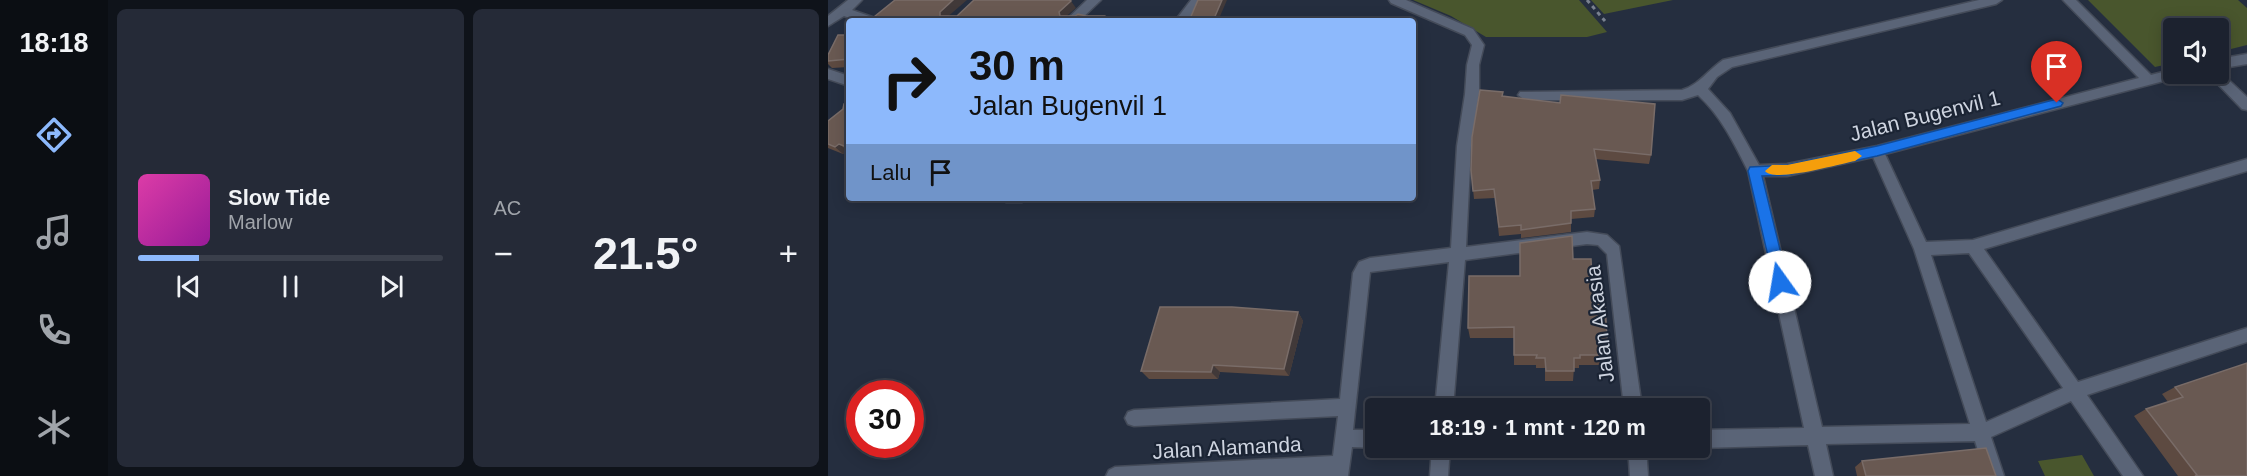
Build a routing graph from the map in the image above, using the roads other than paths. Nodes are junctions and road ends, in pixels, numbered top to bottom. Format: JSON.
{"nodes":[{"id":1,"x":856,"y":0,"type":"edge"},
{"id":2,"x":1095,"y":0,"type":"edge"},
{"id":3,"x":1197,"y":0,"type":"edge"},
{"id":4,"x":1395,"y":0,"type":"edge"},
{"id":5,"x":1996,"y":0,"type":"edge"},
{"id":6,"x":2069,"y":0,"type":"edge"},
{"id":7,"x":843,"y":11,"type":"junction"},
{"id":8,"x":1076,"y":17,"type":"edge"},
{"id":9,"x":863,"y":18,"type":"edge"},
{"id":10,"x":1095,"y":18,"type":"edge"},
{"id":11,"x":1183,"y":18,"type":"edge"},
{"id":12,"x":828,"y":22,"type":"edge"},
{"id":13,"x":2247,"y":59,"type":"edge"},
{"id":14,"x":2229,"y":62,"type":"edge"},
{"id":15,"x":828,"y":74,"type":"edge"},
{"id":16,"x":2163,"y":76,"type":"edge"},
{"id":17,"x":2146,"y":79,"type":"junction"},
{"id":18,"x":846,"y":80,"type":"edge"},
{"id":19,"x":2225,"y":84,"type":"edge"},
{"id":20,"x":1700,"y":90,"type":"junction"},
{"id":21,"x":1525,"y":95,"type":"dead end"},
{"id":22,"x":2247,"y":105,"type":"edge"},
{"id":23,"x":1877,"y":151,"type":"junction"},
{"id":24,"x":2247,"y":165,"type":"edge"},
{"id":25,"x":1755,"y":171,"type":"junction"},
{"id":26,"x":1973,"y":246,"type":"junction"},
{"id":27,"x":1922,"y":249,"type":"junction"},
{"id":28,"x":1458,"y":253,"type":"junction"},
{"id":29,"x":2247,"y":335,"type":"edge"},
{"id":30,"x":2074,"y":391,"type":"junction"},
{"id":31,"x":1445,"y":398,"type":"edge"},
{"id":32,"x":1632,"y":398,"type":"edge"},
{"id":33,"x":1347,"y":407,"type":"junction"},
{"id":34,"x":1134,"y":418,"type":"dead end"},
{"id":35,"x":1982,"y":432,"type":"junction"},
{"id":36,"x":1345,"y":438,"type":"junction"},
{"id":37,"x":1817,"y":438,"type":"junction"},
{"id":38,"x":1365,"y":439,"type":"edge"},
{"id":39,"x":1710,"y":439,"type":"edge"},
{"id":40,"x":1440,"y":458,"type":"edge"},
{"id":41,"x":1638,"y":458,"type":"edge"},
{"id":42,"x":1339,"y":471,"type":"edge"},
{"id":43,"x":1115,"y":476,"type":"edge"},
{"id":44,"x":1438,"y":476,"type":"edge"},
{"id":45,"x":1639,"y":476,"type":"edge"},
{"id":46,"x":1824,"y":476,"type":"edge"},
{"id":47,"x":1995,"y":476,"type":"edge"},
{"id":48,"x":2134,"y":476,"type":"edge"}],
"edges":[{"from":1,"to":7,"type":"street"},
{"from":2,"to":8,"type":"street"},
{"from":3,"to":11,"type":"street"},
{"from":4,"to":28,"type":"street"},
{"from":5,"to":20,"type":"street"},
{"from":6,"to":17,"type":"street"},
{"from":7,"to":9,"type":"street"},
{"from":7,"to":12,"type":"street"},
{"from":8,"to":10,"type":"street"},
{"from":13,"to":14,"type":"street"},
{"from":15,"to":18,"type":"street"},
{"from":16,"to":17,"type":"street","name":"Jalan Bugenvil 1"},
{"from":17,"to":23,"type":"street","name":"Jalan Bugenvil 1"},
{"from":19,"to":22,"type":"street"},
{"from":20,"to":21,"type":"street"},
{"from":20,"to":25,"type":"street"},
{"from":23,"to":25,"type":"street","name":"Jalan Bugenvil 1"},
{"from":23,"to":27,"type":"street"},
{"from":24,"to":26,"type":"street"},
{"from":25,"to":37,"type":"street"},
{"from":26,"to":27,"type":"street"},
{"from":26,"to":30,"type":"street"},
{"from":27,"to":35,"type":"street"},
{"from":28,"to":31,"type":"street"},
{"from":28,"to":32,"type":"street","name":"Jalan Akasia"},
{"from":28,"to":33,"type":"street"},
{"from":29,"to":30,"type":"street"},
{"from":30,"to":35,"type":"street"},
{"from":30,"to":48,"type":"street"},
{"from":33,"to":34,"type":"street"},
{"from":33,"to":36,"type":"street"},
{"from":35,"to":37,"type":"street"},
{"from":35,"to":47,"type":"street"},
{"from":36,"to":38,"type":"street"},
{"from":36,"to":42,"type":"street"},
{"from":37,"to":39,"type":"street"},
{"from":37,"to":46,"type":"street"},
{"from":40,"to":44,"type":"street"},
{"from":41,"to":45,"type":"street"},
{"from":42,"to":43,"type":"street","name":"Jalan Alamanda"}]}
